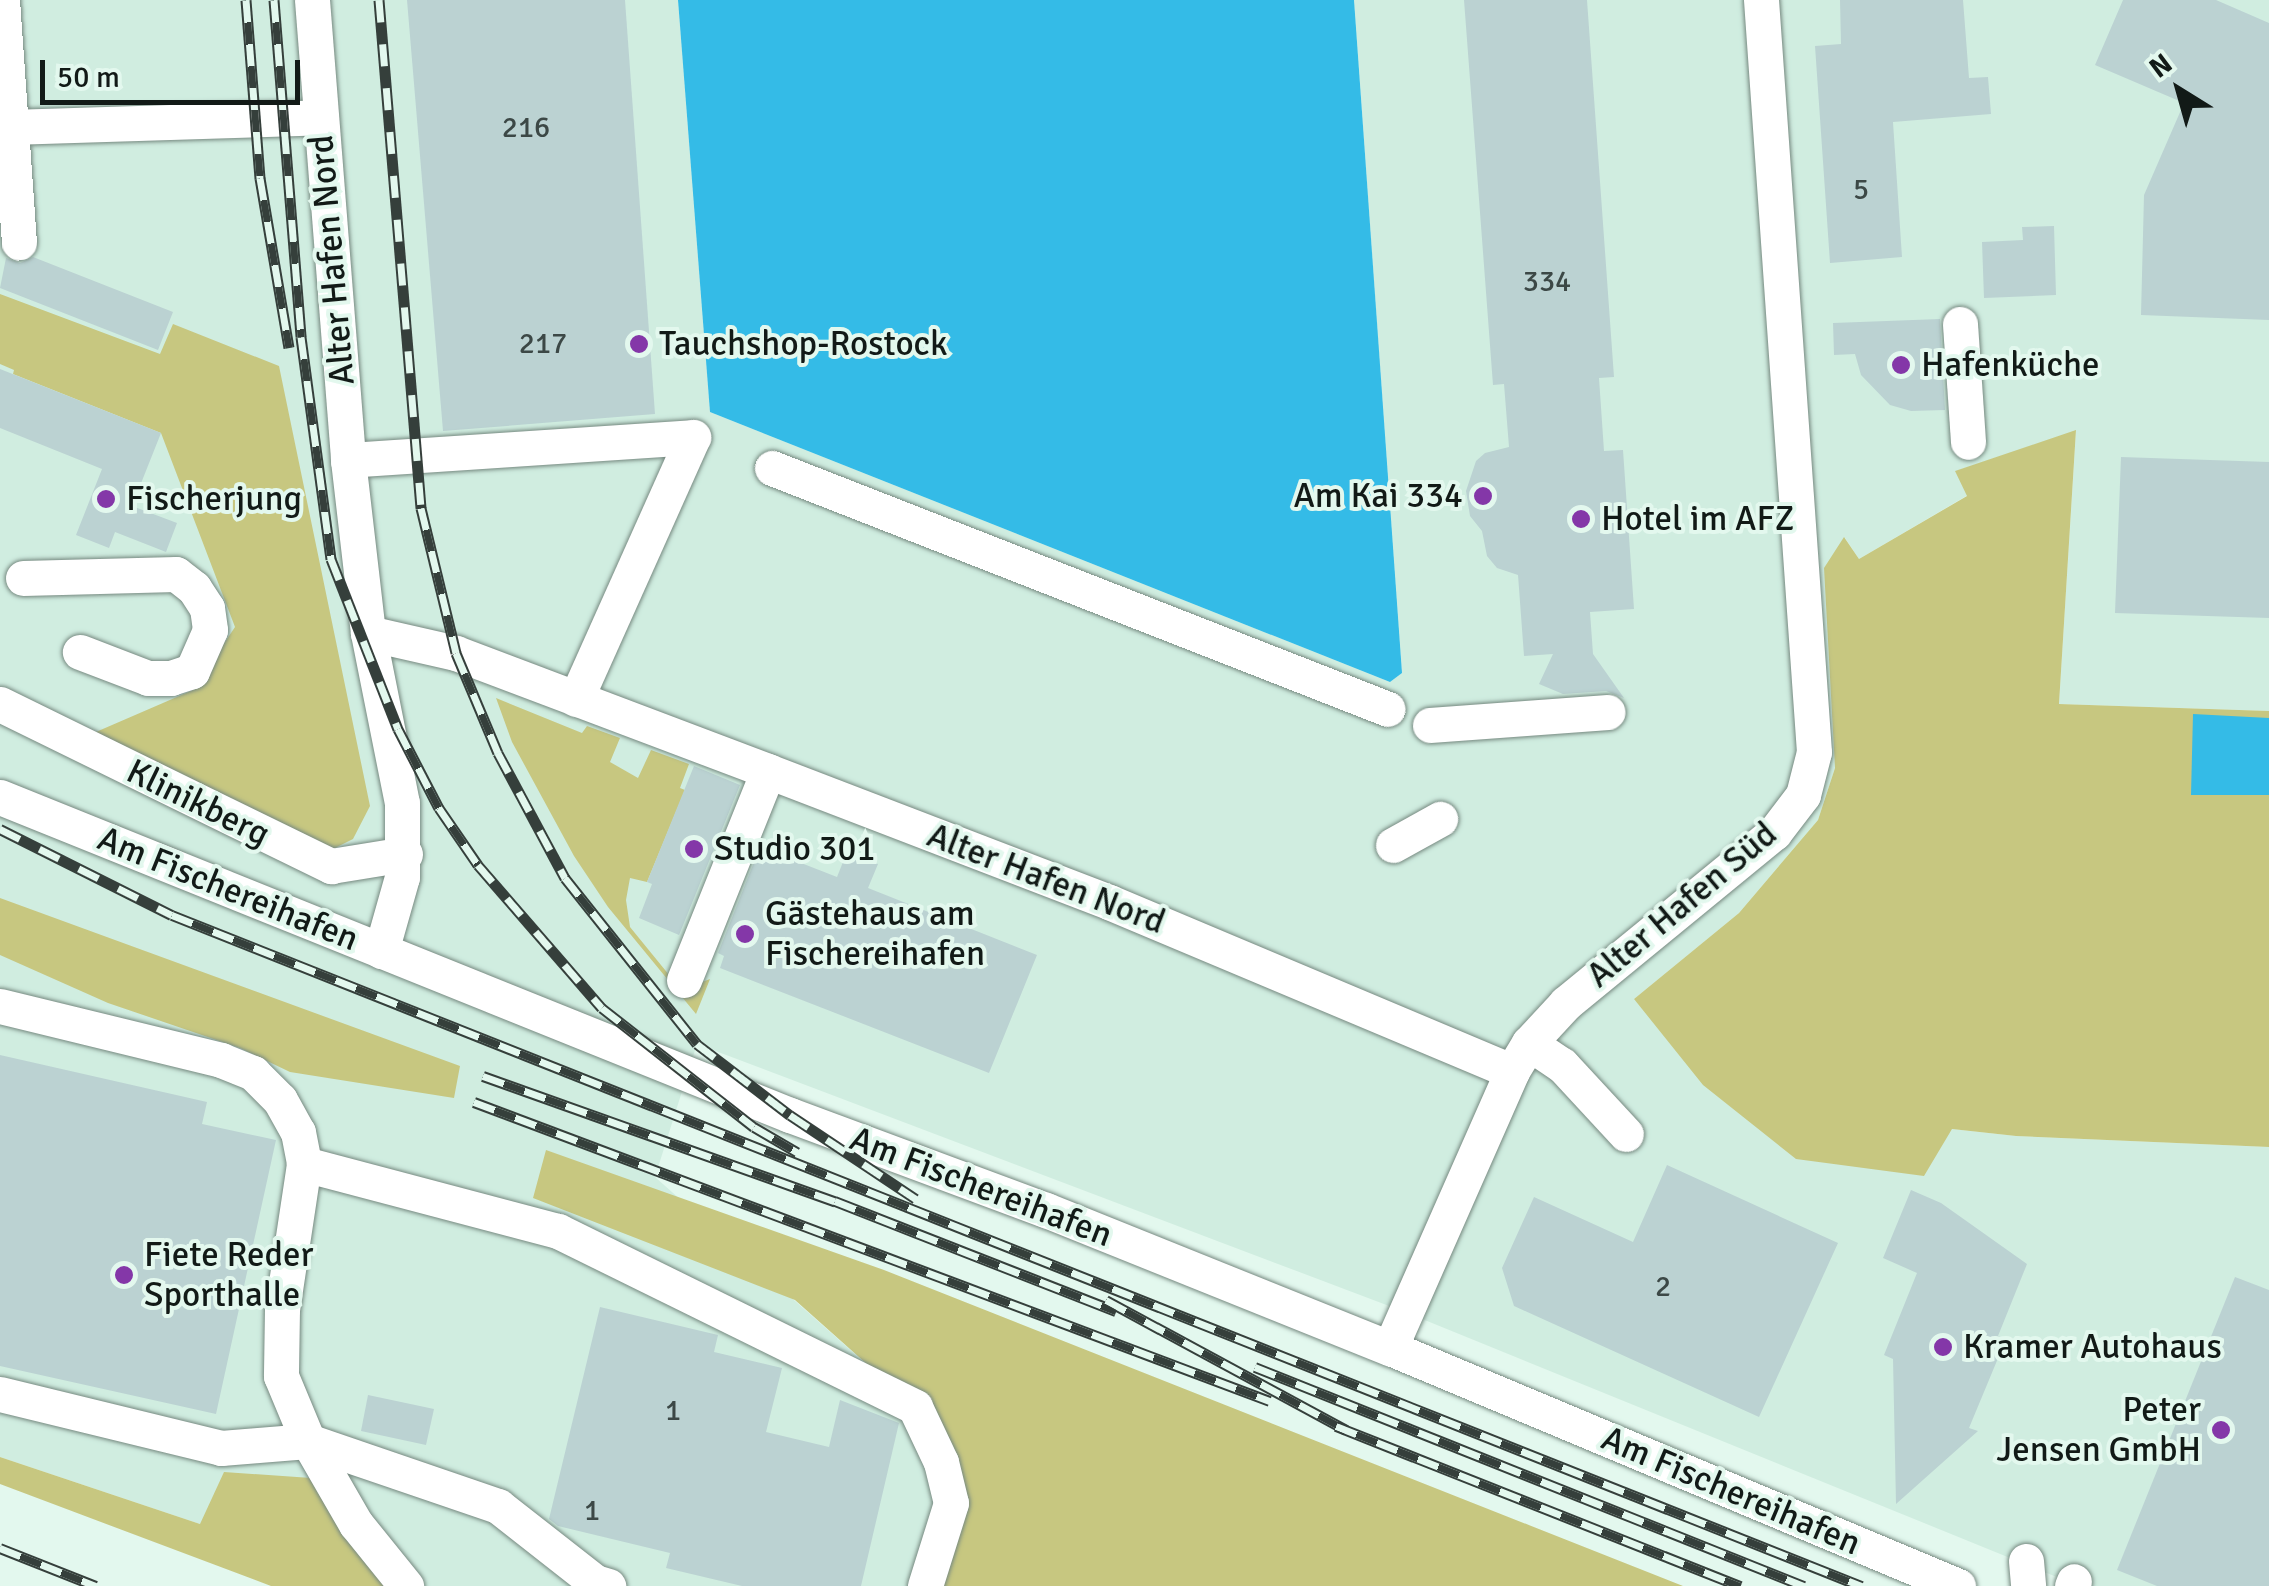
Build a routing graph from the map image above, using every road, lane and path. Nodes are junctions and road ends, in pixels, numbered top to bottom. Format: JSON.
{"nodes":[{"id":1,"x":2,"y":0,"type":"edge"},
{"id":2,"x":312,"y":0,"type":"edge"},
{"id":3,"x":1760,"y":0,"type":"edge"},
{"id":4,"x":321,"y":118,"type":"junction"},
{"id":5,"x":11,"y":128,"type":"junction"},
{"id":6,"x":18,"y":242,"type":"dead end"},
{"id":7,"x":1960,"y":324,"type":"dead end"},
{"id":8,"x":1968,"y":442,"type":"dead end"},
{"id":9,"x":348,"y":460,"type":"junction"},
{"id":10,"x":772,"y":468,"type":"dead end"},
{"id":11,"x":23,"y":578,"type":"dead end"},
{"id":12,"x":368,"y":633,"type":"junction"},
{"id":13,"x":80,"y":652,"type":"dead end"},
{"id":14,"x":576,"y":699,"type":"junction"},
{"id":15,"x":0,"y":704,"type":"edge"},
{"id":16,"x":1388,"y":708,"type":"dead end"},
{"id":17,"x":1608,"y":712,"type":"dead end"},
{"id":18,"x":1430,"y":725,"type":"dead end"},
{"id":19,"x":768,"y":771,"type":"junction"},
{"id":20,"x":0,"y":797,"type":"edge"},
{"id":21,"x":1440,"y":818,"type":"dead end"},
{"id":22,"x":1394,"y":845,"type":"dead end"},
{"id":23,"x":404,"y":854,"type":"junction"},
{"id":24,"x":381,"y":951,"type":"junction"},
{"id":25,"x":684,"y":980,"type":"dead end"},
{"id":26,"x":0,"y":1006,"type":"edge"},
{"id":27,"x":1520,"y":1057,"type":"junction"},
{"id":28,"x":1626,"y":1134,"type":"dead end"},
{"id":29,"x":304,"y":1164,"type":"junction"},
{"id":30,"x":1390,"y":1348,"type":"junction"},
{"id":31,"x":0,"y":1394,"type":"edge"},
{"id":32,"x":308,"y":1441,"type":"junction"},
{"id":33,"x":406,"y":1586,"type":"edge"},
{"id":34,"x":608,"y":1586,"type":"edge"},
{"id":35,"x":924,"y":1586,"type":"edge"},
{"id":36,"x":1958,"y":1586,"type":"edge"}],
"edges":[{"from":1,"to":5,"type":"street"},
{"from":2,"to":4,"type":"street","name":"Alter Hafen Nord"},
{"from":3,"to":27,"type":"street","name":"Alter Hafen Süd"},
{"from":4,"to":5,"type":"street"},
{"from":4,"to":9,"type":"street","name":"Alter Hafen Nord"},
{"from":5,"to":6,"type":"street"},
{"from":7,"to":8,"type":"street"},
{"from":9,"to":12,"type":"street","name":"Alter Hafen Nord"},
{"from":9,"to":14,"type":"street"},
{"from":10,"to":16,"type":"street"},
{"from":11,"to":13,"type":"street"},
{"from":12,"to":14,"type":"street","name":"Alter Hafen Nord"},
{"from":12,"to":23,"type":"street","name":"Alter Hafen Nord"},
{"from":14,"to":19,"type":"street","name":"Alter Hafen Nord"},
{"from":15,"to":23,"type":"street","name":"Klinikberg"},
{"from":17,"to":18,"type":"street"},
{"from":19,"to":25,"type":"street"},
{"from":19,"to":27,"type":"street","name":"Alter Hafen Nord"},
{"from":20,"to":24,"type":"street","name":"Am Fischereihafen"},
{"from":21,"to":22,"type":"street"},
{"from":23,"to":24,"type":"street","name":"Alter Hafen Nord"},
{"from":24,"to":30,"type":"street","name":"Am Fischereihafen"},
{"from":26,"to":29,"type":"street"},
{"from":27,"to":28,"type":"street","name":"Alter Hafen Nord"},
{"from":27,"to":30,"type":"street","name":"Alter Hafen Süd"},
{"from":29,"to":32,"type":"street"},
{"from":29,"to":35,"type":"street"},
{"from":30,"to":36,"type":"street","name":"Am Fischereihafen"},
{"from":31,"to":32,"type":"street"},
{"from":32,"to":33,"type":"street"},
{"from":32,"to":34,"type":"street"}]}
